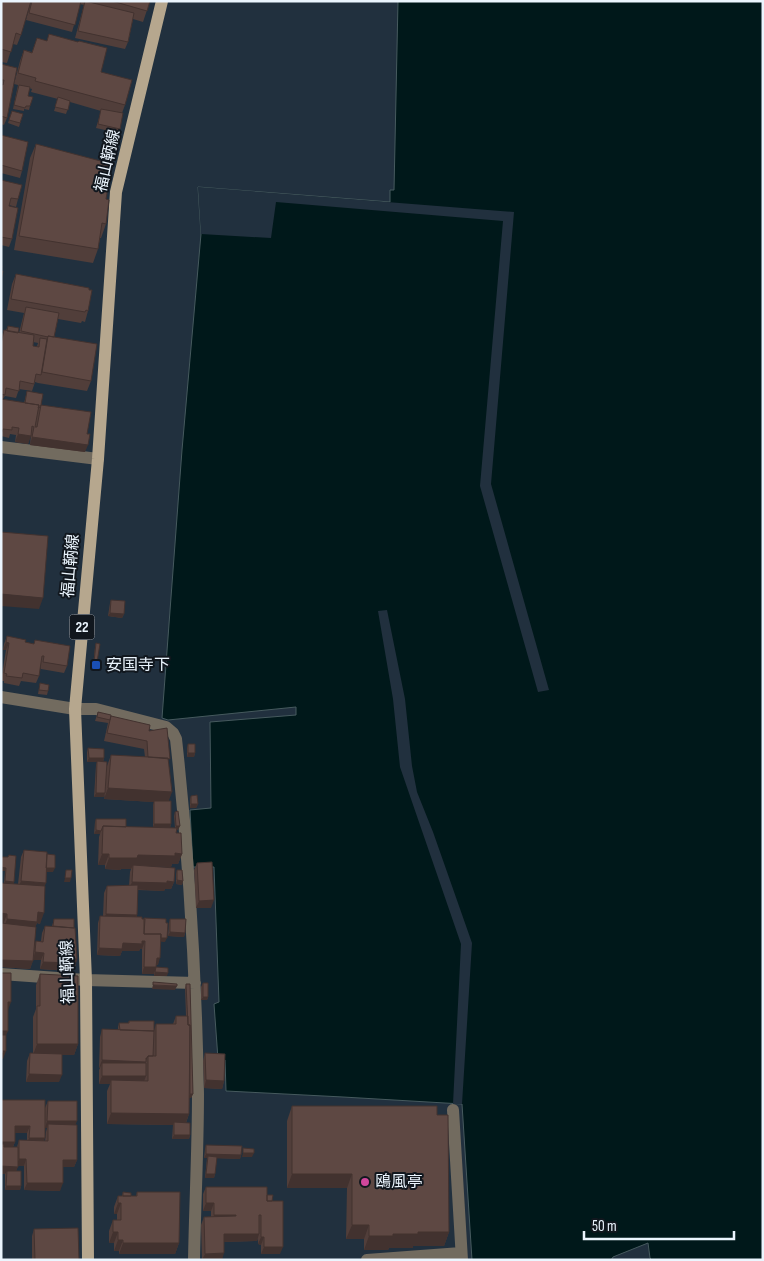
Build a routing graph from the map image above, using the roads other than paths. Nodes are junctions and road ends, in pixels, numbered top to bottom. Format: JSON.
{"nodes":[{"id":1,"x":162,"y":1,"type":"edge"},
{"id":2,"x":1,"y":447,"type":"edge"},
{"id":3,"x":98,"y":459,"type":"junction"},
{"id":4,"x":1,"y":697,"type":"edge"},
{"id":5,"x":74,"y":709,"type":"junction"},
{"id":6,"x":1,"y":974,"type":"edge"},
{"id":7,"x":86,"y":980,"type":"junction"},
{"id":8,"x":195,"y":983,"type":"junction"},
{"id":9,"x":453,"y":1110,"type":"dead end"},
{"id":10,"x":462,"y":1256,"type":"edge"},
{"id":11,"x":88,"y":1260,"type":"edge"},
{"id":12,"x":194,"y":1260,"type":"edge"},
{"id":13,"x":366,"y":1260,"type":"edge"}],
"edges":[{"from":1,"to":3,"type":"main road","name":"福山鞆線","number":"22"},
{"from":2,"to":3,"type":"street"},
{"from":3,"to":5,"type":"main road","name":"福山鞆線","number":"22"},
{"from":4,"to":5,"type":"street"},
{"from":5,"to":7,"type":"main road","name":"福山鞆線","number":"22"},
{"from":5,"to":8,"type":"street"},
{"from":6,"to":7,"type":"street"},
{"from":7,"to":8,"type":"street"},
{"from":7,"to":11,"type":"main road","name":"福山鞆線","number":"22"},
{"from":8,"to":12,"type":"street"},
{"from":9,"to":10,"type":"street"},
{"from":10,"to":13,"type":"street"}]}
